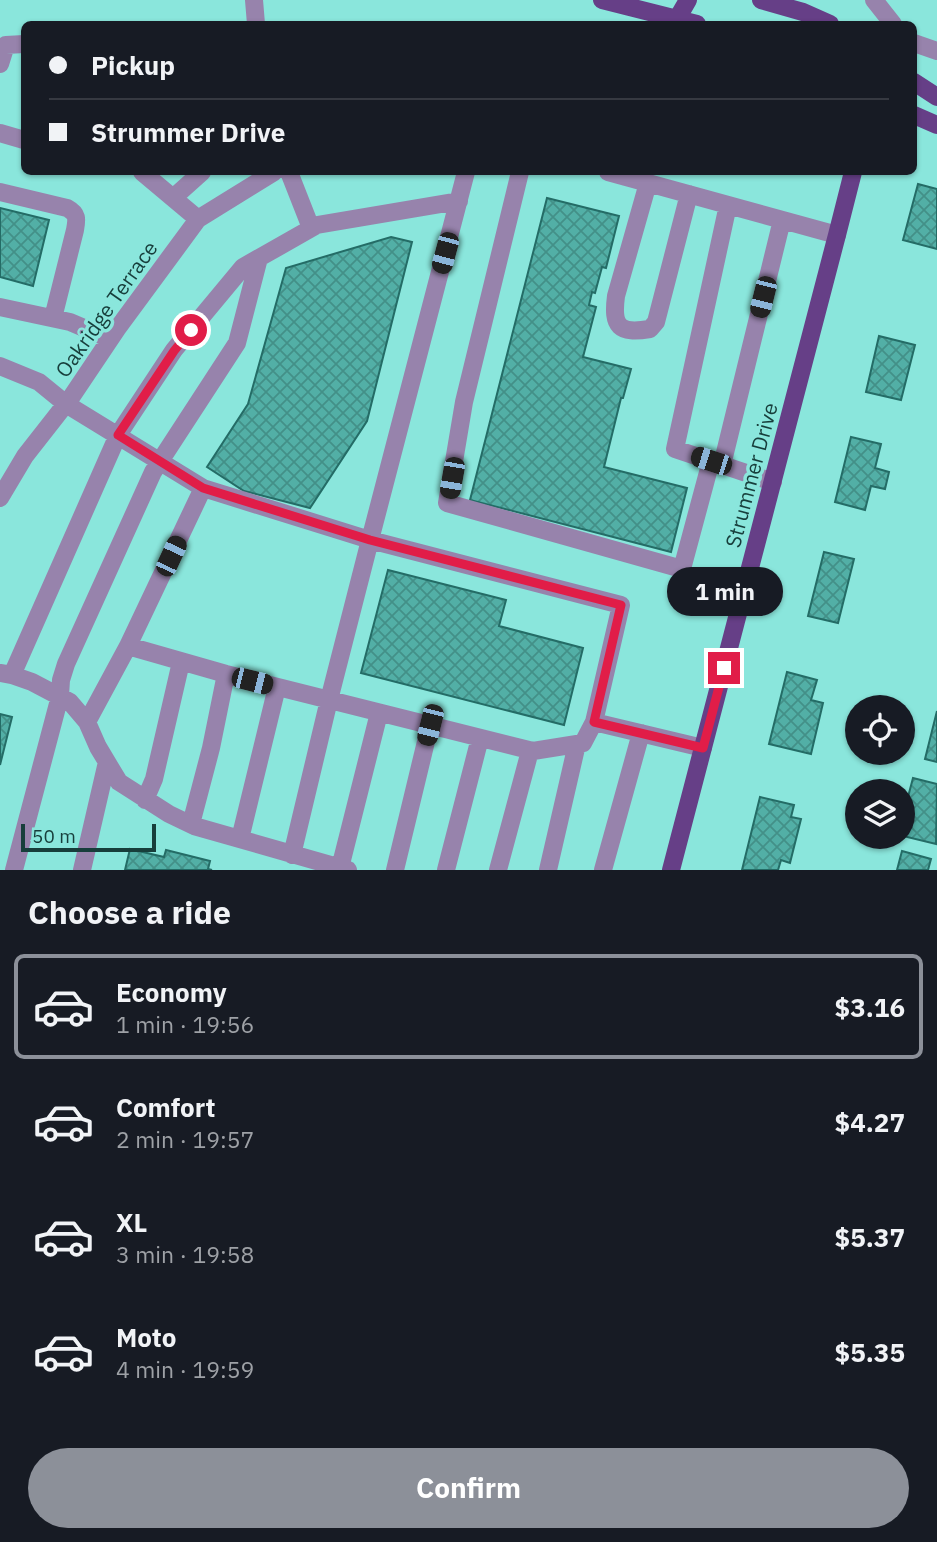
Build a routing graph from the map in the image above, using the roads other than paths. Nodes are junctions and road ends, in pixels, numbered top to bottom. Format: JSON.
{"nodes":[{"id":1,"x":254,"y":0,"type":"edge"},
{"id":2,"x":602,"y":0,"type":"edge"},
{"id":3,"x":688,"y":0,"type":"edge"},
{"id":4,"x":761,"y":0,"type":"edge"},
{"id":5,"x":874,"y":0,"type":"edge"},
{"id":6,"x":256,"y":21,"type":"edge"},
{"id":7,"x":673,"y":21,"type":"edge"},
{"id":8,"x":677,"y":21,"type":"edge"},
{"id":9,"x":823,"y":21,"type":"edge"},
{"id":10,"x":891,"y":21,"type":"edge"},
{"id":11,"x":21,"y":44,"type":"edge"},
{"id":12,"x":917,"y":44,"type":"edge"},
{"id":13,"x":937,"y":51,"type":"edge"},
{"id":14,"x":0,"y":64,"type":"edge"},
{"id":15,"x":917,"y":84,"type":"edge"},
{"id":16,"x":937,"y":97,"type":"edge"},
{"id":17,"x":917,"y":116,"type":"edge"},
{"id":18,"x":937,"y":125,"type":"edge"},
{"id":19,"x":0,"y":133,"type":"edge"},
{"id":20,"x":21,"y":139,"type":"edge"},
{"id":21,"x":146,"y":175,"type":"edge"},
{"id":22,"x":199,"y":175,"type":"edge"},
{"id":23,"x":269,"y":175,"type":"edge"},
{"id":24,"x":290,"y":175,"type":"edge"},
{"id":25,"x":465,"y":175,"type":"edge"},
{"id":26,"x":519,"y":175,"type":"edge"},
{"id":27,"x":852,"y":175,"type":"edge"},
{"id":28,"x":637,"y":177,"type":"edge"},
{"id":29,"x":0,"y":192,"type":"edge"},
{"id":30,"x":689,"y":194,"type":"junction"},
{"id":31,"x":173,"y":198,"type":"junction"},
{"id":32,"x":459,"y":201,"type":"junction"},
{"id":33,"x":728,"y":205,"type":"junction"},
{"id":34,"x":198,"y":219,"type":"junction"},
{"id":35,"x":782,"y":220,"type":"junction"},
{"id":36,"x":311,"y":228,"type":"junction"},
{"id":37,"x":838,"y":235,"type":"junction"},
{"id":38,"x":259,"y":258,"type":"junction"},
{"id":39,"x":0,"y":307,"type":"edge"},
{"id":40,"x":53,"y":318,"type":"junction"},
{"id":41,"x":110,"y":339,"type":"junction"},
{"id":42,"x":0,"y":366,"type":"edge"},
{"id":43,"x":66,"y":404,"type":"junction"},
{"id":44,"x":118,"y":435,"type":"junction"},
{"id":45,"x":159,"y":461,"type":"junction"},
{"id":46,"x":716,"y":463,"type":"junction"},
{"id":47,"x":773,"y":482,"type":"junction"},
{"id":48,"x":203,"y":488,"type":"junction"},
{"id":49,"x":0,"y":498,"type":"edge"},
{"id":50,"x":370,"y":540,"type":"junction"},
{"id":51,"x":128,"y":646,"type":"junction"},
{"id":52,"x":181,"y":662,"type":"junction"},
{"id":53,"x":6,"y":674,"type":"edge"},
{"id":54,"x":226,"y":674,"type":"junction"},
{"id":55,"x":277,"y":687,"type":"junction"},
{"id":56,"x":60,"y":696,"type":"junction"},
{"id":57,"x":329,"y":700,"type":"junction"},
{"id":58,"x":379,"y":713,"type":"junction"},
{"id":59,"x":87,"y":722,"type":"junction"},
{"id":60,"x":594,"y":722,"type":"junction"},
{"id":61,"x":430,"y":725,"type":"junction"},
{"id":62,"x":641,"y":733,"type":"junction"},
{"id":63,"x":480,"y":738,"type":"junction"},
{"id":64,"x":577,"y":744,"type":"junction"},
{"id":65,"x":703,"y":748,"type":"junction"},
{"id":66,"x":530,"y":751,"type":"junction"},
{"id":67,"x":107,"y":762,"type":"junction"},
{"id":68,"x":145,"y":800,"type":"junction"},
{"id":69,"x":191,"y":824,"type":"junction"},
{"id":70,"x":240,"y":839,"type":"junction"},
{"id":71,"x":292,"y":855,"type":"junction"},
{"id":72,"x":344,"y":869,"type":"edge"},
{"id":73,"x":14,"y":870,"type":"edge"},
{"id":74,"x":82,"y":870,"type":"edge"},
{"id":75,"x":395,"y":870,"type":"edge"},
{"id":76,"x":446,"y":870,"type":"edge"},
{"id":77,"x":498,"y":870,"type":"edge"},
{"id":78,"x":548,"y":870,"type":"edge"},
{"id":79,"x":603,"y":870,"type":"edge"},
{"id":80,"x":670,"y":870,"type":"edge"}],
"edges":[{"from":1,"to":6,"type":"street"},
{"from":2,"to":7,"type":"main road"},
{"from":3,"to":8,"type":"main road"},
{"from":4,"to":9,"type":"main road"},
{"from":5,"to":10,"type":"street"},
{"from":11,"to":14,"type":"street"},
{"from":12,"to":13,"type":"street"},
{"from":15,"to":16,"type":"main road"},
{"from":17,"to":18,"type":"main road"},
{"from":19,"to":20,"type":"street"},
{"from":21,"to":31,"type":"street"},
{"from":22,"to":31,"type":"street"},
{"from":23,"to":34,"type":"street","name":"Oakridge Terrace"},
{"from":24,"to":36,"type":"street"},
{"from":25,"to":32,"type":"street"},
{"from":26,"to":46,"type":"street"},
{"from":27,"to":37,"type":"main road","name":"Strummer Drive"},
{"from":28,"to":30,"type":"street"},
{"from":28,"to":30,"type":"street"},
{"from":29,"to":40,"type":"street"},
{"from":30,"to":33,"type":"street"},
{"from":31,"to":34,"type":"street"},
{"from":32,"to":36,"type":"street"},
{"from":32,"to":50,"type":"street"},
{"from":33,"to":35,"type":"street"},
{"from":33,"to":46,"type":"street"},
{"from":34,"to":41,"type":"street","name":"Oakridge Terrace"},
{"from":35,"to":37,"type":"street"},
{"from":35,"to":46,"type":"street"},
{"from":36,"to":38,"type":"street"},
{"from":37,"to":47,"type":"main road","name":"Strummer Drive"},
{"from":38,"to":44,"type":"street"},
{"from":38,"to":45,"type":"street"},
{"from":39,"to":40,"type":"street"},
{"from":40,"to":41,"type":"street"},
{"from":41,"to":43,"type":"street","name":"Oakridge Terrace"},
{"from":42,"to":43,"type":"street"},
{"from":43,"to":44,"type":"street"},
{"from":43,"to":49,"type":"street","name":"Oakridge Terrace"},
{"from":44,"to":45,"type":"street"},
{"from":44,"to":53,"type":"street"},
{"from":45,"to":48,"type":"street"},
{"from":45,"to":56,"type":"street"},
{"from":46,"to":47,"type":"street"},
{"from":47,"to":65,"type":"main road","name":"Strummer Drive"},
{"from":48,"to":50,"type":"street"},
{"from":48,"to":51,"type":"street"},
{"from":50,"to":57,"type":"street"},
{"from":50,"to":60,"type":"street"},
{"from":51,"to":52,"type":"street"},
{"from":51,"to":59,"type":"street"},
{"from":52,"to":54,"type":"street"},
{"from":52,"to":68,"type":"street"},
{"from":53,"to":56,"type":"street"},
{"from":54,"to":55,"type":"street"},
{"from":54,"to":69,"type":"street"},
{"from":55,"to":57,"type":"street"},
{"from":55,"to":70,"type":"street"},
{"from":56,"to":59,"type":"street"},
{"from":56,"to":73,"type":"street"},
{"from":57,"to":58,"type":"street"},
{"from":57,"to":71,"type":"street"},
{"from":58,"to":61,"type":"street"},
{"from":58,"to":72,"type":"street"},
{"from":59,"to":67,"type":"street"},
{"from":60,"to":62,"type":"street"},
{"from":60,"to":64,"type":"street"},
{"from":61,"to":63,"type":"street"},
{"from":61,"to":75,"type":"street"},
{"from":62,"to":65,"type":"street"},
{"from":62,"to":79,"type":"street"},
{"from":63,"to":66,"type":"street"},
{"from":63,"to":76,"type":"street"},
{"from":64,"to":66,"type":"street"},
{"from":64,"to":78,"type":"street"},
{"from":65,"to":80,"type":"main road","name":"Strummer Drive"},
{"from":66,"to":77,"type":"street"},
{"from":67,"to":68,"type":"street"},
{"from":67,"to":74,"type":"street"},
{"from":68,"to":69,"type":"street"},
{"from":69,"to":70,"type":"street"},
{"from":70,"to":71,"type":"street"},
{"from":71,"to":72,"type":"street"}]}
